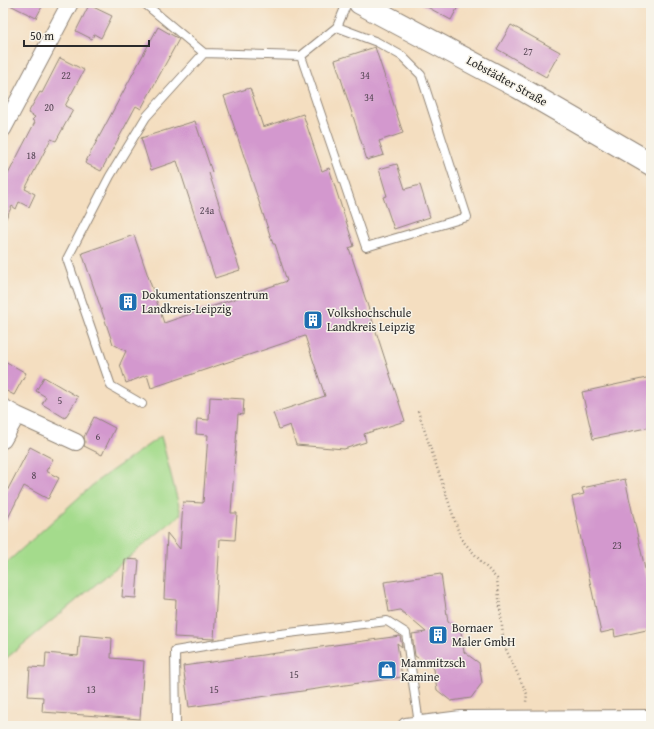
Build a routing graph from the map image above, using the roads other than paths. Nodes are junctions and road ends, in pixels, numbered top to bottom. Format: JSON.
{"nodes":[{"id":1,"x":70,"y":3,"type":"edge"},
{"id":2,"x":144,"y":3,"type":"edge"},
{"id":3,"x":347,"y":3,"type":"edge"},
{"id":4,"x":360,"y":3,"type":"edge"},
{"id":5,"x":337,"y":27,"type":"junction"},
{"id":6,"x":204,"y":53,"type":"junction"},
{"id":7,"x":301,"y":56,"type":"junction"},
{"id":8,"x":3,"y":130,"type":"edge"},
{"id":9,"x":651,"y":164,"type":"edge"},
{"id":10,"x":142,"y":404,"type":"dead end"},
{"id":11,"x":3,"y":407,"type":"edge"},
{"id":12,"x":17,"y":415,"type":"junction"},
{"id":13,"x":3,"y":440,"type":"edge"},
{"id":14,"x":76,"y":442,"type":"dead end"},
{"id":15,"x":651,"y":718,"type":"edge"},
{"id":16,"x":595,"y":722,"type":"edge"},
{"id":17,"x":412,"y":725,"type":"edge"},
{"id":18,"x":176,"y":726,"type":"edge"}],
"edges":[{"from":1,"to":8,"type":"street"},
{"from":2,"to":6,"type":"lane"},
{"from":3,"to":5,"type":"lane"},
{"from":4,"to":9,"type":"main road","name":"Lobstädter Straße"},
{"from":5,"to":7,"type":"lane"},
{"from":5,"to":7,"type":"lane"},
{"from":6,"to":7,"type":"lane"},
{"from":6,"to":10,"type":"lane"},
{"from":11,"to":12,"type":"street"},
{"from":12,"to":13,"type":"street"},
{"from":12,"to":14,"type":"street"},
{"from":15,"to":16,"type":"street"},
{"from":16,"to":17,"type":"street"},
{"from":17,"to":18,"type":"lane"}]}
